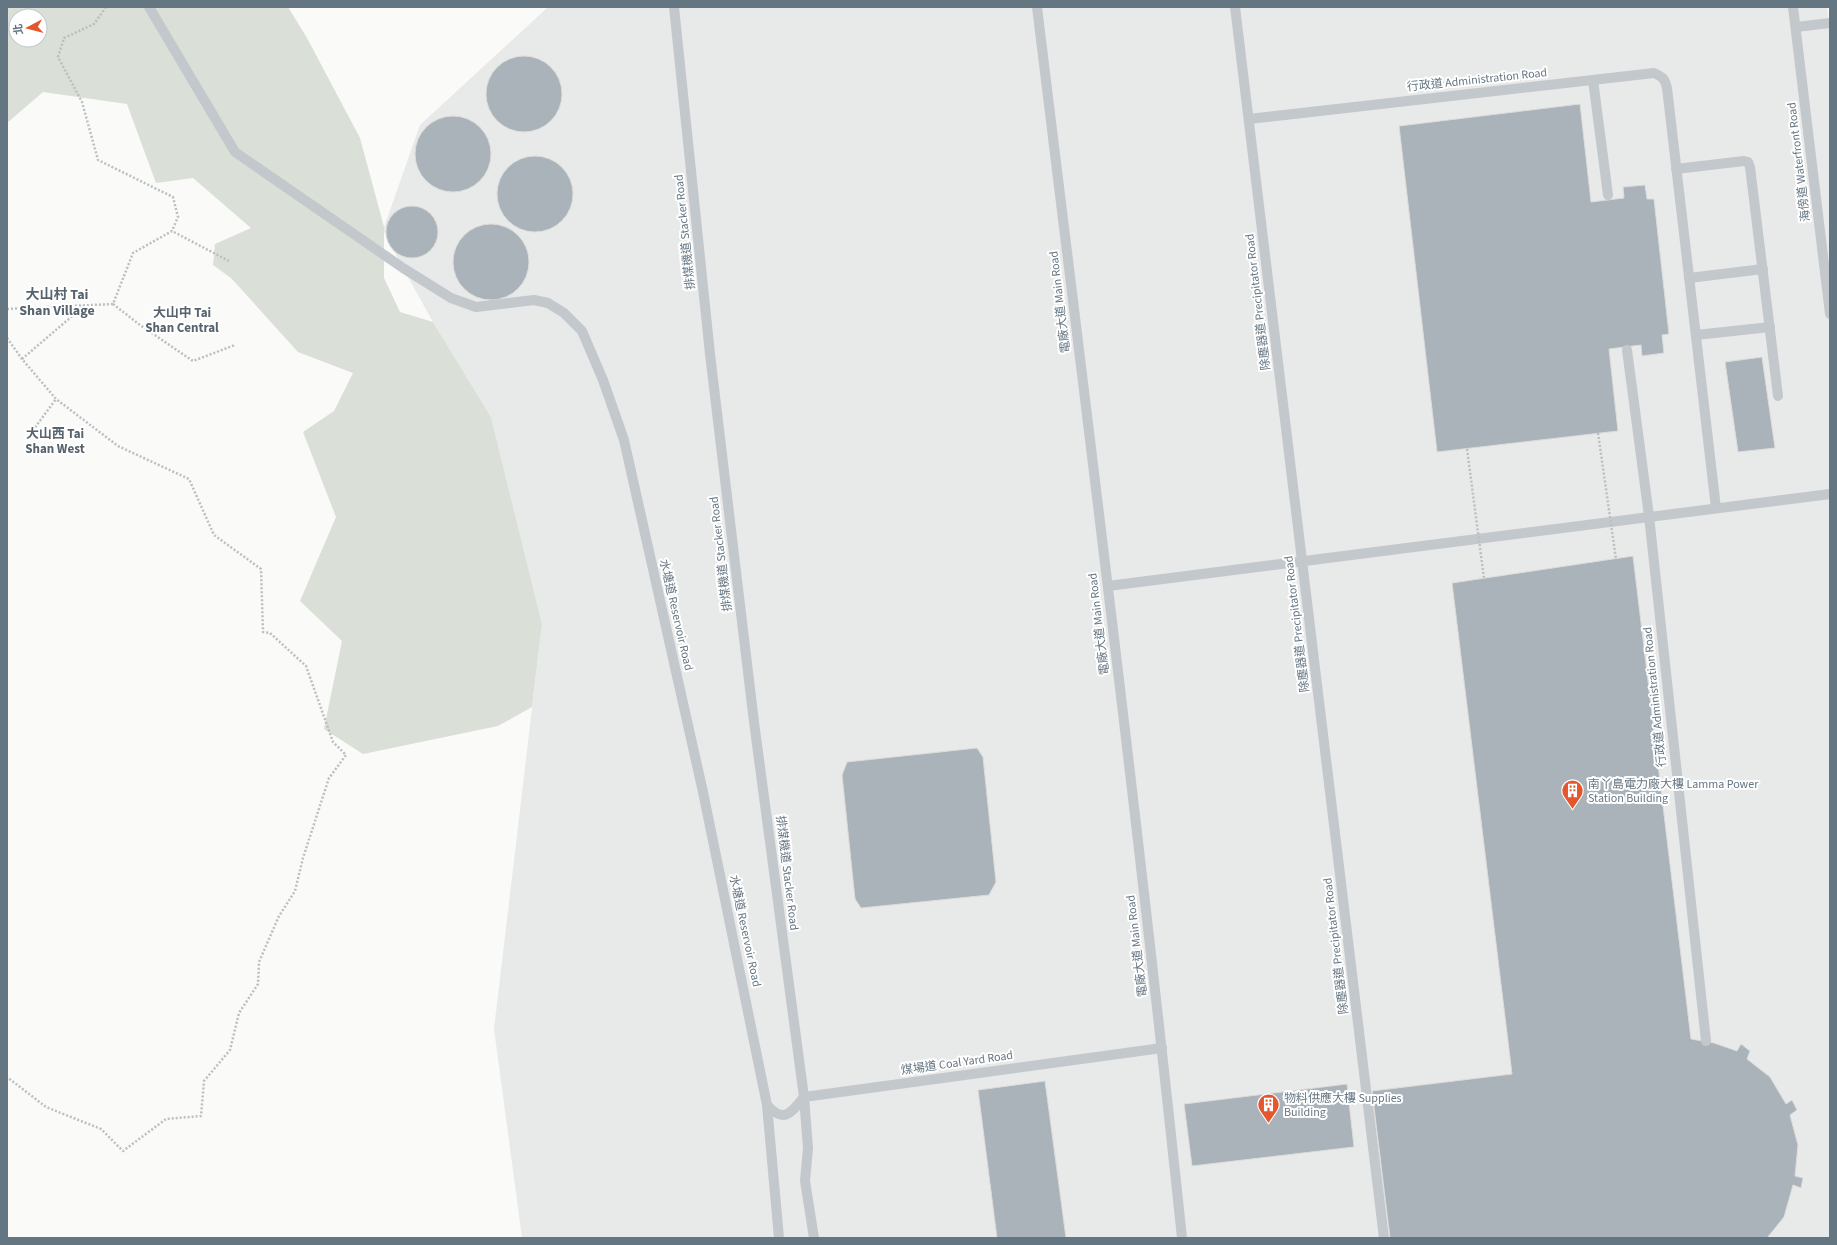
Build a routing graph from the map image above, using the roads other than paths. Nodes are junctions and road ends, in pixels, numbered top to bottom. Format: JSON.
{"nodes":[{"id":1,"x":149,"y":7,"type":"edge"},
{"id":2,"x":674,"y":7,"type":"edge"},
{"id":3,"x":1037,"y":7,"type":"edge"},
{"id":4,"x":1235,"y":7,"type":"edge"},
{"id":5,"x":1793,"y":7,"type":"edge"},
{"id":6,"x":1830,"y":23,"type":"edge"},
{"id":7,"x":1796,"y":27,"type":"junction"},
{"id":8,"x":1593,"y":80,"type":"junction"},
{"id":9,"x":1249,"y":120,"type":"junction"},
{"id":10,"x":1676,"y":169,"type":"junction"},
{"id":11,"x":1608,"y":195,"type":"dead end"},
{"id":12,"x":1763,"y":269,"type":"junction"},
{"id":13,"x":1689,"y":278,"type":"junction"},
{"id":14,"x":1830,"y":314,"type":"edge"},
{"id":15,"x":1770,"y":327,"type":"junction"},
{"id":16,"x":1696,"y":335,"type":"junction"},
{"id":17,"x":1627,"y":350,"type":"dead end"},
{"id":18,"x":1778,"y":396,"type":"dead end"},
{"id":19,"x":1830,"y":494,"type":"edge"},
{"id":20,"x":1716,"y":508,"type":"junction"},
{"id":21,"x":1649,"y":516,"type":"junction"},
{"id":22,"x":1303,"y":562,"type":"junction"},
{"id":23,"x":1108,"y":586,"type":"junction"},
{"id":24,"x":1706,"y":1041,"type":"dead end"},
{"id":25,"x":1162,"y":1048,"type":"junction"},
{"id":26,"x":804,"y":1097,"type":"junction"},
{"id":27,"x":767,"y":1105,"type":"junction"},
{"id":28,"x":779,"y":1238,"type":"edge"},
{"id":29,"x":814,"y":1238,"type":"edge"},
{"id":30,"x":1182,"y":1238,"type":"edge"},
{"id":31,"x":1384,"y":1238,"type":"edge"}],
"edges":[{"from":1,"to":27,"type":"lane","name":"水塘道 Reservoir Road"},
{"from":2,"to":26,"type":"lane","name":"排煤機道 Stacker Road"},
{"from":3,"to":23,"type":"lane","name":"電廠大道 Main Road"},
{"from":4,"to":9,"type":"lane","name":"除塵器道 Precipitator Road"},
{"from":5,"to":7,"type":"lane","name":"海傍道 Waterfront Road"},
{"from":6,"to":7,"type":"lane"},
{"from":7,"to":14,"type":"lane","name":"海傍道 Waterfront Road"},
{"from":8,"to":9,"type":"lane","name":"行政道 Administration Road"},
{"from":8,"to":10,"type":"lane","name":"行政道 Administration Road"},
{"from":8,"to":11,"type":"lane"},
{"from":9,"to":22,"type":"lane","name":"除塵器道 Precipitator Road"},
{"from":10,"to":12,"type":"lane"},
{"from":10,"to":13,"type":"lane"},
{"from":12,"to":13,"type":"lane"},
{"from":12,"to":15,"type":"lane"},
{"from":13,"to":16,"type":"lane"},
{"from":15,"to":16,"type":"lane"},
{"from":15,"to":18,"type":"lane"},
{"from":16,"to":20,"type":"lane"},
{"from":17,"to":21,"type":"lane","name":"行政道 Administration Road"},
{"from":19,"to":20,"type":"lane"},
{"from":20,"to":21,"type":"lane"},
{"from":21,"to":22,"type":"lane"},
{"from":21,"to":24,"type":"lane","name":"行政道 Administration Road"},
{"from":22,"to":23,"type":"lane"},
{"from":22,"to":31,"type":"lane","name":"除塵器道 Precipitator Road"},
{"from":23,"to":25,"type":"lane","name":"電廠大道 Main Road"},
{"from":25,"to":26,"type":"lane","name":"煤場道 Coal Yard Road"},
{"from":25,"to":30,"type":"lane","name":"電廠大道 Main Road"},
{"from":26,"to":27,"type":"lane"},
{"from":26,"to":29,"type":"lane","name":"排煤機道 Stacker Road"},
{"from":27,"to":28,"type":"lane","name":"水塘道 Reservoir Road"}]}
